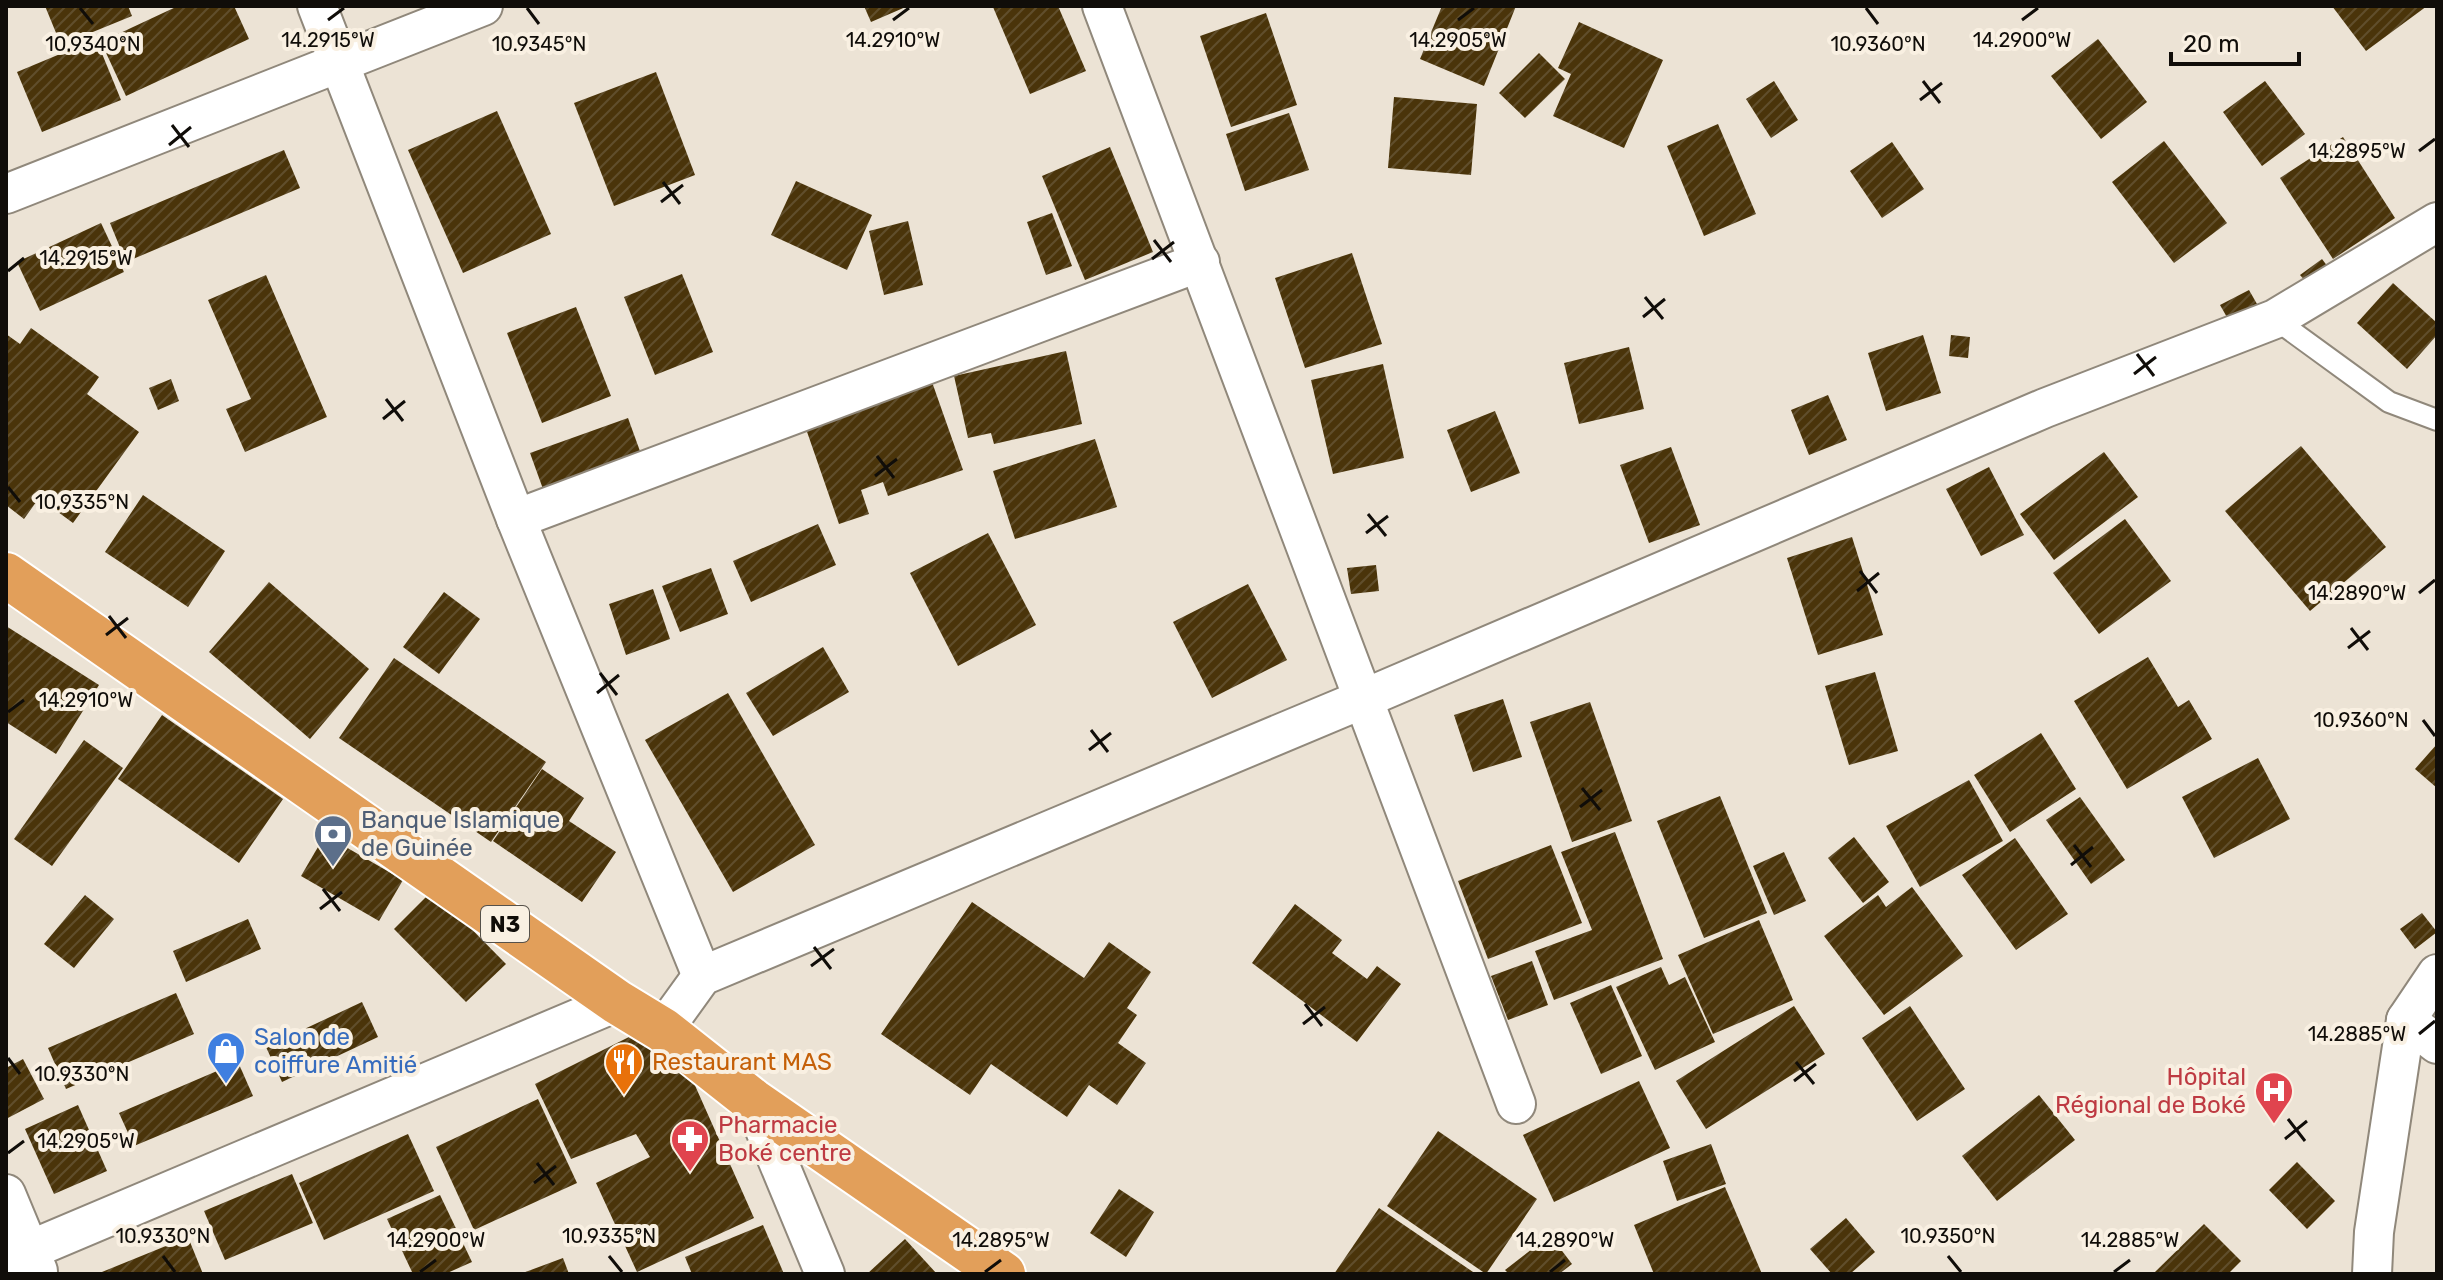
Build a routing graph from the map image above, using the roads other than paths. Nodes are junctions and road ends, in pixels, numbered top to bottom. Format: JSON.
{"nodes":[{"id":1,"x":317,"y":6,"type":"edge"},
{"id":2,"x":483,"y":6,"type":"edge"},
{"id":3,"x":1102,"y":6,"type":"edge"},
{"id":4,"x":338,"y":64,"type":"junction"},
{"id":5,"x":6,"y":194,"type":"edge"},
{"id":6,"x":2437,"y":222,"type":"edge"},
{"id":7,"x":1200,"y":262,"type":"junction"},
{"id":8,"x":2275,"y":319,"type":"junction"},
{"id":9,"x":2437,"y":420,"type":"edge"},
{"id":10,"x":516,"y":519,"type":"junction"},
{"id":11,"x":6,"y":575,"type":"edge"},
{"id":12,"x":1363,"y":699,"type":"junction"},
{"id":13,"x":2437,"y":974,"type":"edge"},
{"id":14,"x":702,"y":976,"type":"junction"},
{"id":15,"x":617,"y":1002,"type":"junction"},
{"id":16,"x":2406,"y":1020,"type":"junction"},
{"id":17,"x":663,"y":1030,"type":"junction"},
{"id":18,"x":2437,"y":1044,"type":"edge"},
{"id":19,"x":753,"y":1101,"type":"junction"},
{"id":20,"x":1516,"y":1104,"type":"dead end"},
{"id":21,"x":6,"y":1194,"type":"edge"},
{"id":22,"x":25,"y":1261,"type":"edge"},
{"id":23,"x":825,"y":1274,"type":"edge"},
{"id":24,"x":1003,"y":1274,"type":"edge"},
{"id":25,"x":2372,"y":1274,"type":"edge"}],
"edges":[{"from":1,"to":4,"type":"street"},
{"from":2,"to":4,"type":"street"},
{"from":3,"to":7,"type":"street"},
{"from":4,"to":5,"type":"street"},
{"from":4,"to":10,"type":"street"},
{"from":6,"to":8,"type":"street"},
{"from":7,"to":10,"type":"street"},
{"from":7,"to":12,"type":"street"},
{"from":8,"to":9,"type":"lane"},
{"from":8,"to":12,"type":"street"},
{"from":10,"to":14,"type":"street"},
{"from":11,"to":15,"type":"highway","number":"N3"},
{"from":12,"to":14,"type":"street"},
{"from":12,"to":20,"type":"street"},
{"from":13,"to":16,"type":"street"},
{"from":14,"to":17,"type":"street"},
{"from":15,"to":17,"type":"highway","number":"N3"},
{"from":15,"to":22,"type":"street"},
{"from":16,"to":18,"type":"street"},
{"from":16,"to":25,"type":"street"},
{"from":17,"to":19,"type":"highway","number":"N3"},
{"from":19,"to":23,"type":"street"},
{"from":19,"to":24,"type":"highway","number":"N3"},
{"from":21,"to":22,"type":"street"}]}
